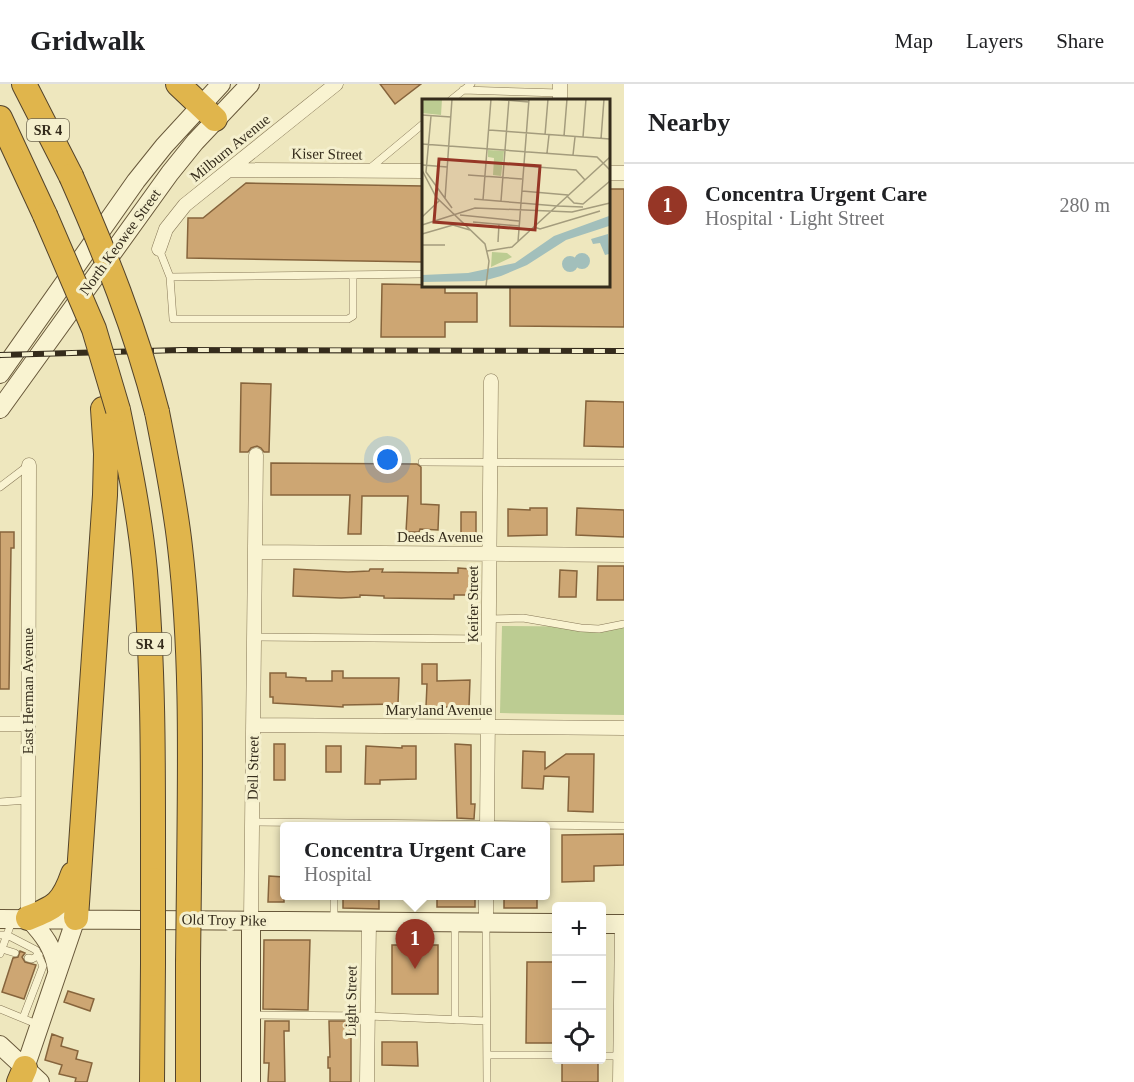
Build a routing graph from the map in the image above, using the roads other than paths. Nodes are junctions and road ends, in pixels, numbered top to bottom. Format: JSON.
{"nodes":[{"id":1,"x":24,"y":84,"type":"edge"},
{"id":2,"x":178,"y":84,"type":"edge"},
{"id":3,"x":220,"y":84,"type":"edge"},
{"id":4,"x":250,"y":84,"type":"edge"},
{"id":5,"x":336,"y":84,"type":"edge"},
{"id":6,"x":471,"y":84,"type":"edge"},
{"id":7,"x":463,"y":90,"type":"junction"},
{"id":8,"x":560,"y":93,"type":"edge"},
{"id":9,"x":452,"y":99,"type":"edge"},
{"id":10,"x":208,"y":112,"type":"junction"},
{"id":11,"x":0,"y":118,"type":"edge"},
{"id":12,"x":422,"y":125,"type":"edge"},
{"id":13,"x":230,"y":170,"type":"junction"},
{"id":14,"x":367,"y":171,"type":"junction"},
{"id":15,"x":422,"y":171,"type":"edge"},
{"id":16,"x":624,"y":172,"type":"edge"},
{"id":17,"x":609,"y":173,"type":"edge"},
{"id":18,"x":159,"y":249,"type":"joint"},
{"id":19,"x":422,"y":274,"type":"edge"},
{"id":20,"x":353,"y":275,"type":"junction"},
{"id":21,"x":170,"y":277,"type":"junction"},
{"id":22,"x":0,"y":374,"type":"edge"},
{"id":23,"x":492,"y":381,"type":"dead end"},
{"id":24,"x":0,"y":409,"type":"edge"},
{"id":25,"x":110,"y":409,"type":"junction"},
{"id":26,"x":256,"y":455,"type":"dead end"},
{"id":27,"x":422,"y":462,"type":"dead end"},
{"id":28,"x":490,"y":463,"type":"junction"},
{"id":29,"x":624,"y":463,"type":"edge"},
{"id":30,"x":29,"y":465,"type":"joint"},
{"id":31,"x":0,"y":487,"type":"edge"},
{"id":32,"x":255,"y":552,"type":"junction"},
{"id":33,"x":489,"y":554,"type":"junction"},
{"id":34,"x":624,"y":555,"type":"edge"},
{"id":35,"x":489,"y":619,"type":"junction"},
{"id":36,"x":624,"y":624,"type":"edge"},
{"id":37,"x":254,"y":637,"type":"junction"},
{"id":38,"x":489,"y":639,"type":"junction"},
{"id":39,"x":0,"y":724,"type":"edge"},
{"id":40,"x":28,"y":724,"type":"junction"},
{"id":41,"x":253,"y":725,"type":"junction"},
{"id":42,"x":489,"y":727,"type":"junction"},
{"id":43,"x":624,"y":728,"type":"edge"},
{"id":44,"x":28,"y":800,"type":"junction"},
{"id":45,"x":0,"y":802,"type":"edge"},
{"id":46,"x":252,"y":822,"type":"junction"},
{"id":47,"x":488,"y":822,"type":"edge"},
{"id":48,"x":280,"y":823,"type":"edge"},
{"id":49,"x":550,"y":825,"type":"edge"},
{"id":50,"x":624,"y":826,"type":"edge"},
{"id":51,"x":79,"y":858,"type":"junction"},
{"id":52,"x":334,"y":900,"type":"edge"},
{"id":53,"x":486,"y":900,"type":"edge"},
{"id":54,"x":76,"y":918,"type":"junction"},
{"id":55,"x":251,"y":920,"type":"junction"},
{"id":56,"x":334,"y":921,"type":"junction"},
{"id":57,"x":369,"y":921,"type":"junction"},
{"id":58,"x":455,"y":922,"type":"junction"},
{"id":59,"x":486,"y":922,"type":"junction"},
{"id":60,"x":552,"y":923,"type":"edge"},
{"id":61,"x":606,"y":924,"type":"edge"},
{"id":62,"x":623,"y":924,"type":"edge"},
{"id":63,"x":10,"y":925,"type":"edge"},
{"id":64,"x":1,"y":951,"type":"edge"},
{"id":65,"x":15,"y":953,"type":"dead end"},
{"id":66,"x":39,"y":955,"type":"junction"},
{"id":67,"x":28,"y":958,"type":"dead end"},
{"id":68,"x":58,"y":972,"type":"junction"},
{"id":69,"x":0,"y":1009,"type":"edge"},
{"id":70,"x":251,"y":1015,"type":"junction"},
{"id":71,"x":368,"y":1016,"type":"junction"},
{"id":72,"x":23,"y":1018,"type":"junction"},
{"id":73,"x":455,"y":1020,"type":"junction"},
{"id":74,"x":486,"y":1022,"type":"junction"},
{"id":75,"x":41,"y":1026,"type":"junction"},
{"id":76,"x":0,"y":1045,"type":"edge"},
{"id":77,"x":487,"y":1055,"type":"junction"},
{"id":78,"x":552,"y":1056,"type":"edge"},
{"id":79,"x":606,"y":1056,"type":"edge"},
{"id":80,"x":622,"y":1056,"type":"edge"},
{"id":81,"x":28,"y":1077,"type":"edge"},
{"id":82,"x":152,"y":1082,"type":"edge"},
{"id":83,"x":188,"y":1082,"type":"edge"},
{"id":84,"x":251,"y":1082,"type":"edge"},
{"id":85,"x":367,"y":1082,"type":"edge"},
{"id":86,"x":487,"y":1082,"type":"edge"},
{"id":87,"x":620,"y":1082,"type":"edge"}],
"edges":[{"from":1,"to":83,"type":"highway","number":"SR 4","bridge":true},
{"from":2,"to":10,"type":"highway"},
{"from":3,"to":10,"type":"main road","name":"North Keowee Street"},
{"from":4,"to":10,"type":"main road","name":"North Keowee Street"},
{"from":5,"to":13,"type":"street","name":"Milburn Avenue"},
{"from":6,"to":7,"type":"lane"},
{"from":7,"to":8,"type":"lane"},
{"from":7,"to":9,"type":"lane"},
{"from":10,"to":22,"type":"main road","name":"North Keowee Street"},
{"from":10,"to":24,"type":"main road","name":"North Keowee Street"},
{"from":11,"to":25,"type":"highway","number":"SR 4","bridge":true},
{"from":12,"to":14,"type":"lane"},
{"from":13,"to":14,"type":"street","name":"Kiser Street"},
{"from":13,"to":18,"type":"street","name":"Milburn Avenue"},
{"from":14,"to":15,"type":"street","name":"Kiser Street"},
{"from":16,"to":17,"type":"street"},
{"from":18,"to":21,"type":"lane"},
{"from":19,"to":20,"type":"lane"},
{"from":20,"to":21,"type":"lane"},
{"from":20,"to":21,"type":"lane"},
{"from":23,"to":28,"type":"street","name":"Keifer Street"},
{"from":25,"to":51,"type":"highway"},
{"from":25,"to":82,"type":"highway","number":"SR 4","bridge":true},
{"from":26,"to":32,"type":"street","name":"Dell Street"},
{"from":27,"to":28,"type":"lane"},
{"from":28,"to":29,"type":"lane"},
{"from":28,"to":33,"type":"street","name":"Keifer Street"},
{"from":30,"to":31,"type":"lane"},
{"from":30,"to":40,"type":"street","name":"East Herman Avenue"},
{"from":32,"to":33,"type":"street","name":"Deeds Avenue"},
{"from":32,"to":37,"type":"street","name":"Dell Street"},
{"from":33,"to":34,"type":"street","name":"Deeds Avenue"},
{"from":33,"to":35,"type":"street","name":"Keifer Street"},
{"from":35,"to":36,"type":"lane"},
{"from":35,"to":38,"type":"street","name":"Keifer Street"},
{"from":37,"to":38,"type":"lane"},
{"from":37,"to":41,"type":"street","name":"Dell Street"},
{"from":38,"to":42,"type":"street","name":"Keifer Street"},
{"from":39,"to":40,"type":"street"},
{"from":40,"to":44,"type":"street","name":"East Herman Avenue"},
{"from":41,"to":42,"type":"street","name":"Maryland Avenue"},
{"from":41,"to":46,"type":"street","name":"Dell Street"},
{"from":42,"to":43,"type":"street","name":"Maryland Avenue"},
{"from":42,"to":47,"type":"street","name":"Keifer Street"},
{"from":44,"to":45,"type":"lane"},
{"from":44,"to":63,"type":"street","name":"East Herman Avenue"},
{"from":46,"to":48,"type":"lane"},
{"from":46,"to":55,"type":"street","name":"Dell Street"},
{"from":49,"to":50,"type":"lane"},
{"from":51,"to":54,"type":"highway"},
{"from":51,"to":63,"type":"highway"},
{"from":52,"to":56,"type":"lane"},
{"from":53,"to":59,"type":"street"},
{"from":54,"to":55,"type":"main road","name":"Old Troy Pike"},
{"from":54,"to":63,"type":"main road","name":"Old Troy Pike"},
{"from":54,"to":68,"type":"main road"},
{"from":55,"to":56,"type":"main road","name":"Old Troy Pike"},
{"from":55,"to":70,"type":"main road","name":"Dell Street"},
{"from":56,"to":57,"type":"main road","name":"Old Troy Pike"},
{"from":57,"to":58,"type":"main road","name":"Old Troy Pike"},
{"from":57,"to":71,"type":"street","name":"Light Street"},
{"from":58,"to":59,"type":"main road","name":"Old Troy Pike"},
{"from":58,"to":73,"type":"lane"},
{"from":59,"to":60,"type":"main road","name":"Old Troy Pike"},
{"from":59,"to":74,"type":"lane"},
{"from":61,"to":62,"type":"main road"},
{"from":62,"to":80,"type":"street"},
{"from":63,"to":64,"type":"lane"},
{"from":63,"to":66,"type":"lane"},
{"from":63,"to":68,"type":"main road"},
{"from":64,"to":65,"type":"lane"},
{"from":66,"to":67,"type":"lane"},
{"from":66,"to":72,"type":"lane"},
{"from":68,"to":75,"type":"main road"},
{"from":69,"to":72,"type":"lane"},
{"from":70,"to":71,"type":"lane"},
{"from":70,"to":84,"type":"main road","name":"Dell Street"},
{"from":71,"to":73,"type":"lane"},
{"from":71,"to":85,"type":"street","name":"Light Street"},
{"from":72,"to":75,"type":"lane"},
{"from":73,"to":74,"type":"lane"},
{"from":74,"to":77,"type":"lane"},
{"from":75,"to":81,"type":"main road"},
{"from":76,"to":81,"type":"main road"},
{"from":77,"to":78,"type":"lane"},
{"from":77,"to":86,"type":"lane"},
{"from":79,"to":80,"type":"lane"},
{"from":80,"to":87,"type":"street"}]}
